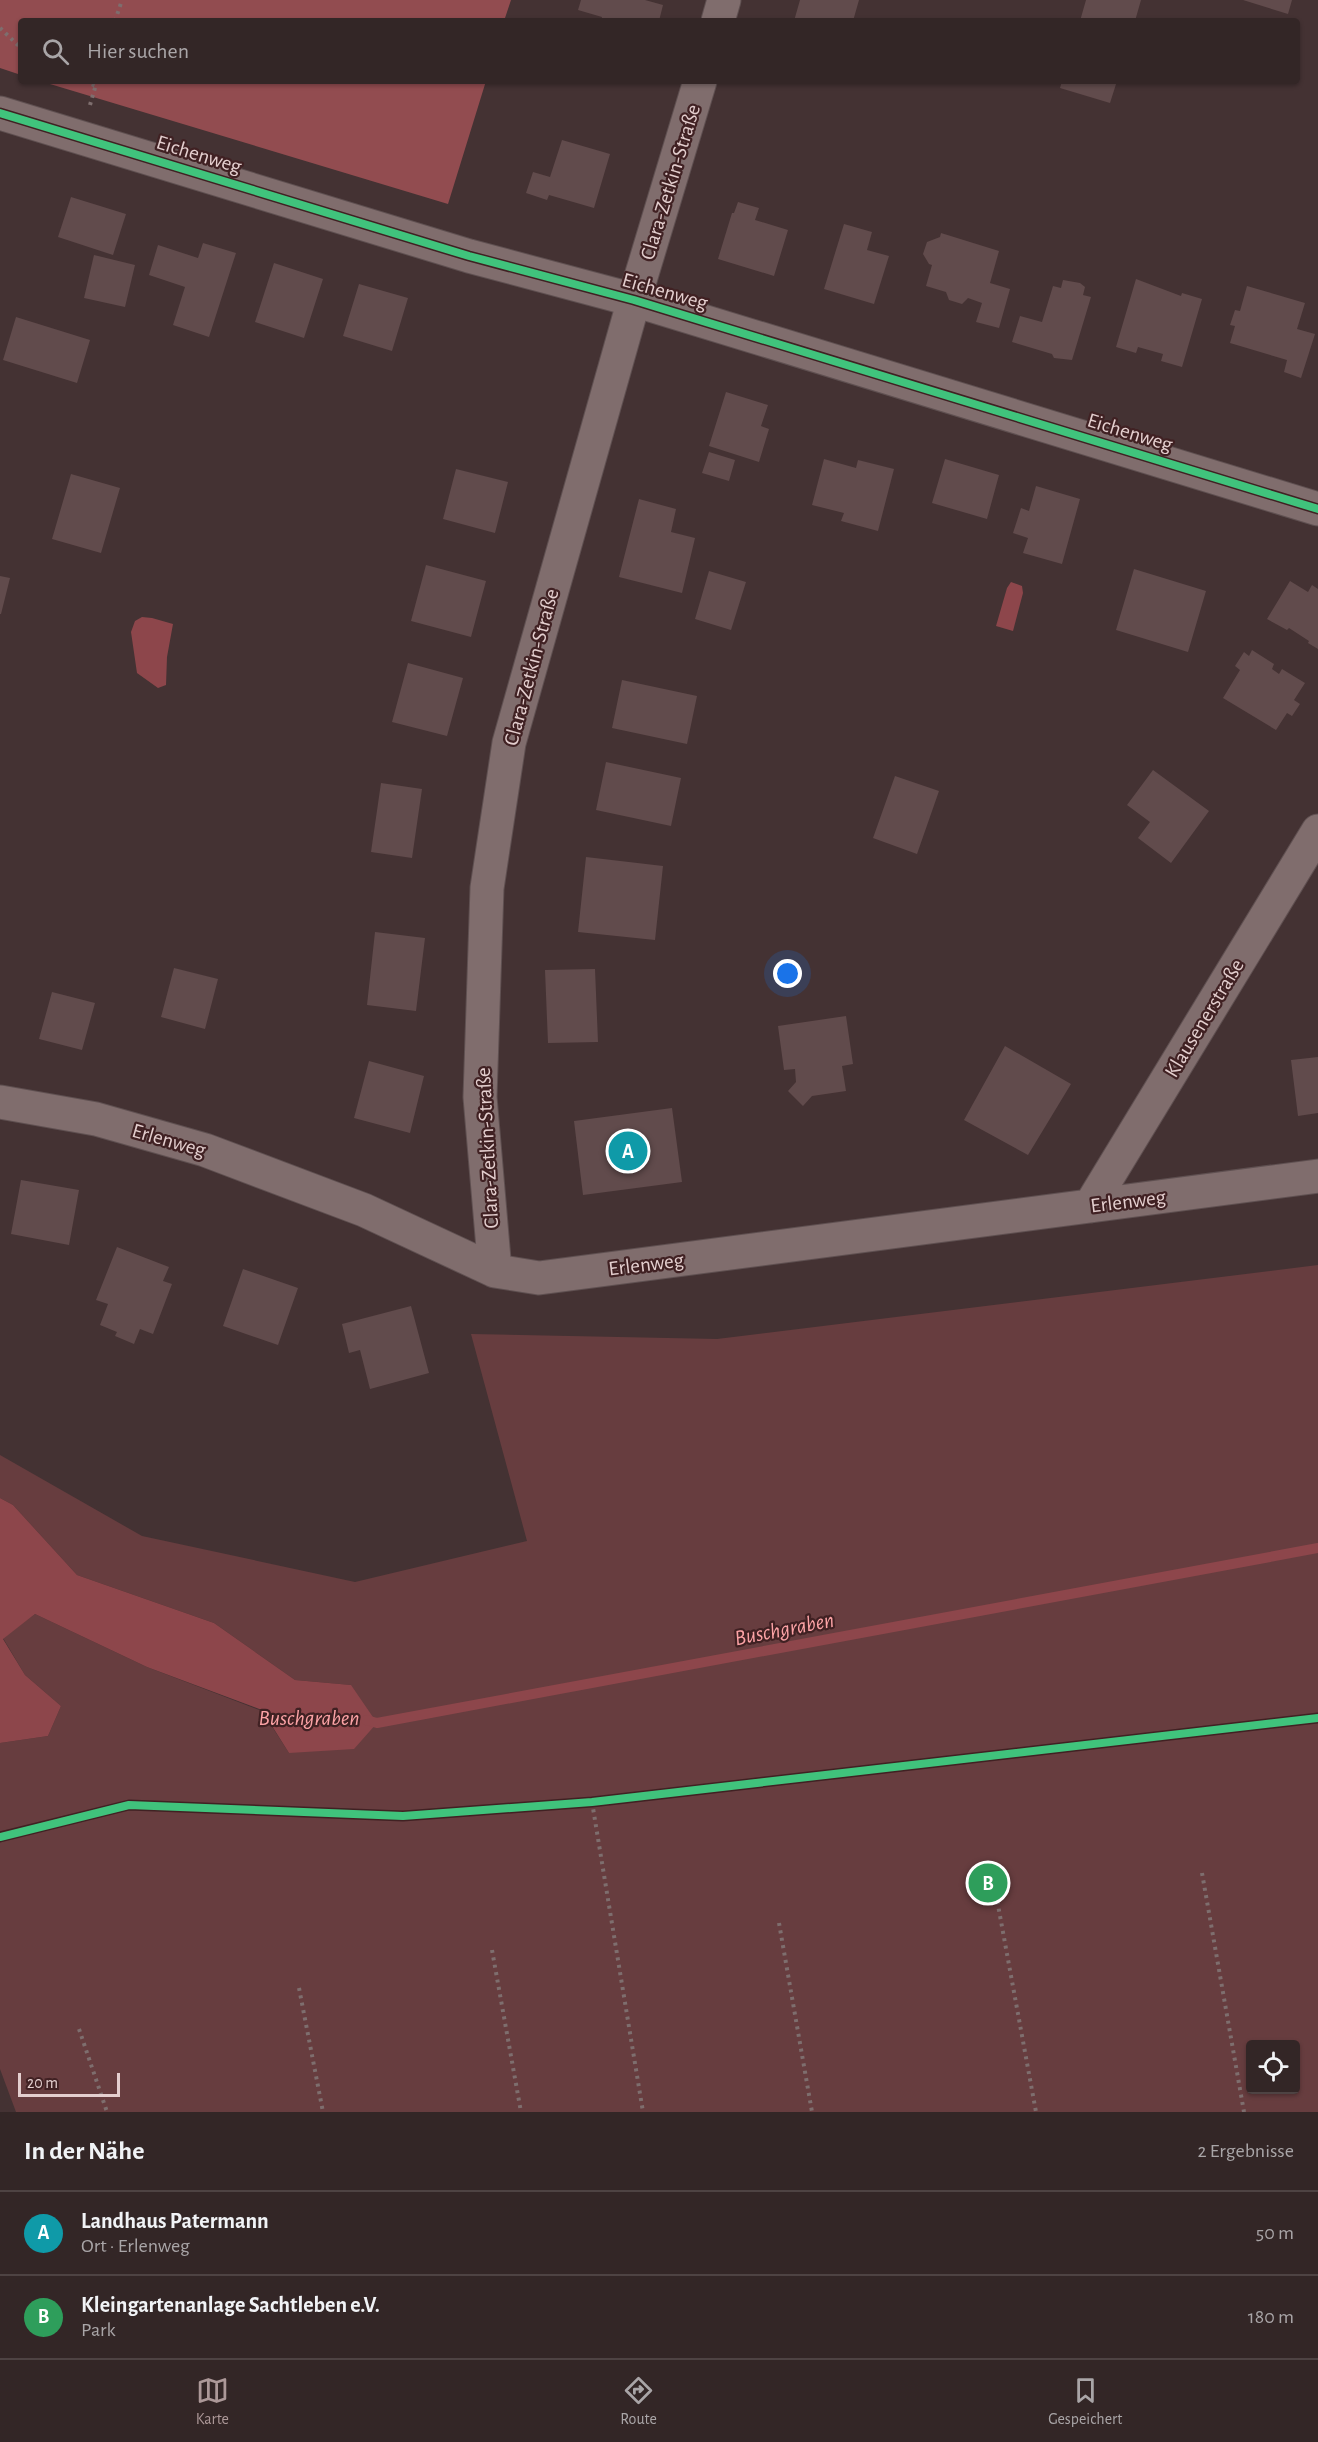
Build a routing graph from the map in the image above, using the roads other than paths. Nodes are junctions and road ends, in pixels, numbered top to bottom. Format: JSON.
{"nodes":[{"id":1,"x":724,"y":0,"type":"edge"},
{"id":2,"x":719,"y":18,"type":"edge"},
{"id":3,"x":699,"y":84,"type":"edge"},
{"id":4,"x":0,"y":113,"type":"edge"},
{"id":5,"x":634,"y":300,"type":"junction"},
{"id":6,"x":1318,"y":508,"type":"edge"},
{"id":7,"x":1318,"y":831,"type":"edge"},
{"id":8,"x":0,"y":1102,"type":"edge"},
{"id":9,"x":1318,"y":1176,"type":"edge"},
{"id":10,"x":1090,"y":1206,"type":"junction"},
{"id":11,"x":495,"y":1271,"type":"junction"}],
"edges":[{"from":1,"to":2,"type":"street"},
{"from":3,"to":5,"type":"street","name":"Clara-Zetkin-Straße"},
{"from":4,"to":5,"type":"street","name":"Eichenweg"},
{"from":5,"to":6,"type":"street","name":"Eichenweg"},
{"from":5,"to":11,"type":"street","name":"Clara-Zetkin-Straße"},
{"from":7,"to":10,"type":"street","name":"Klausenerstraße"},
{"from":8,"to":11,"type":"street","name":"Erlenweg"},
{"from":9,"to":10,"type":"street","name":"Erlenweg"},
{"from":10,"to":11,"type":"street","name":"Erlenweg"}]}
